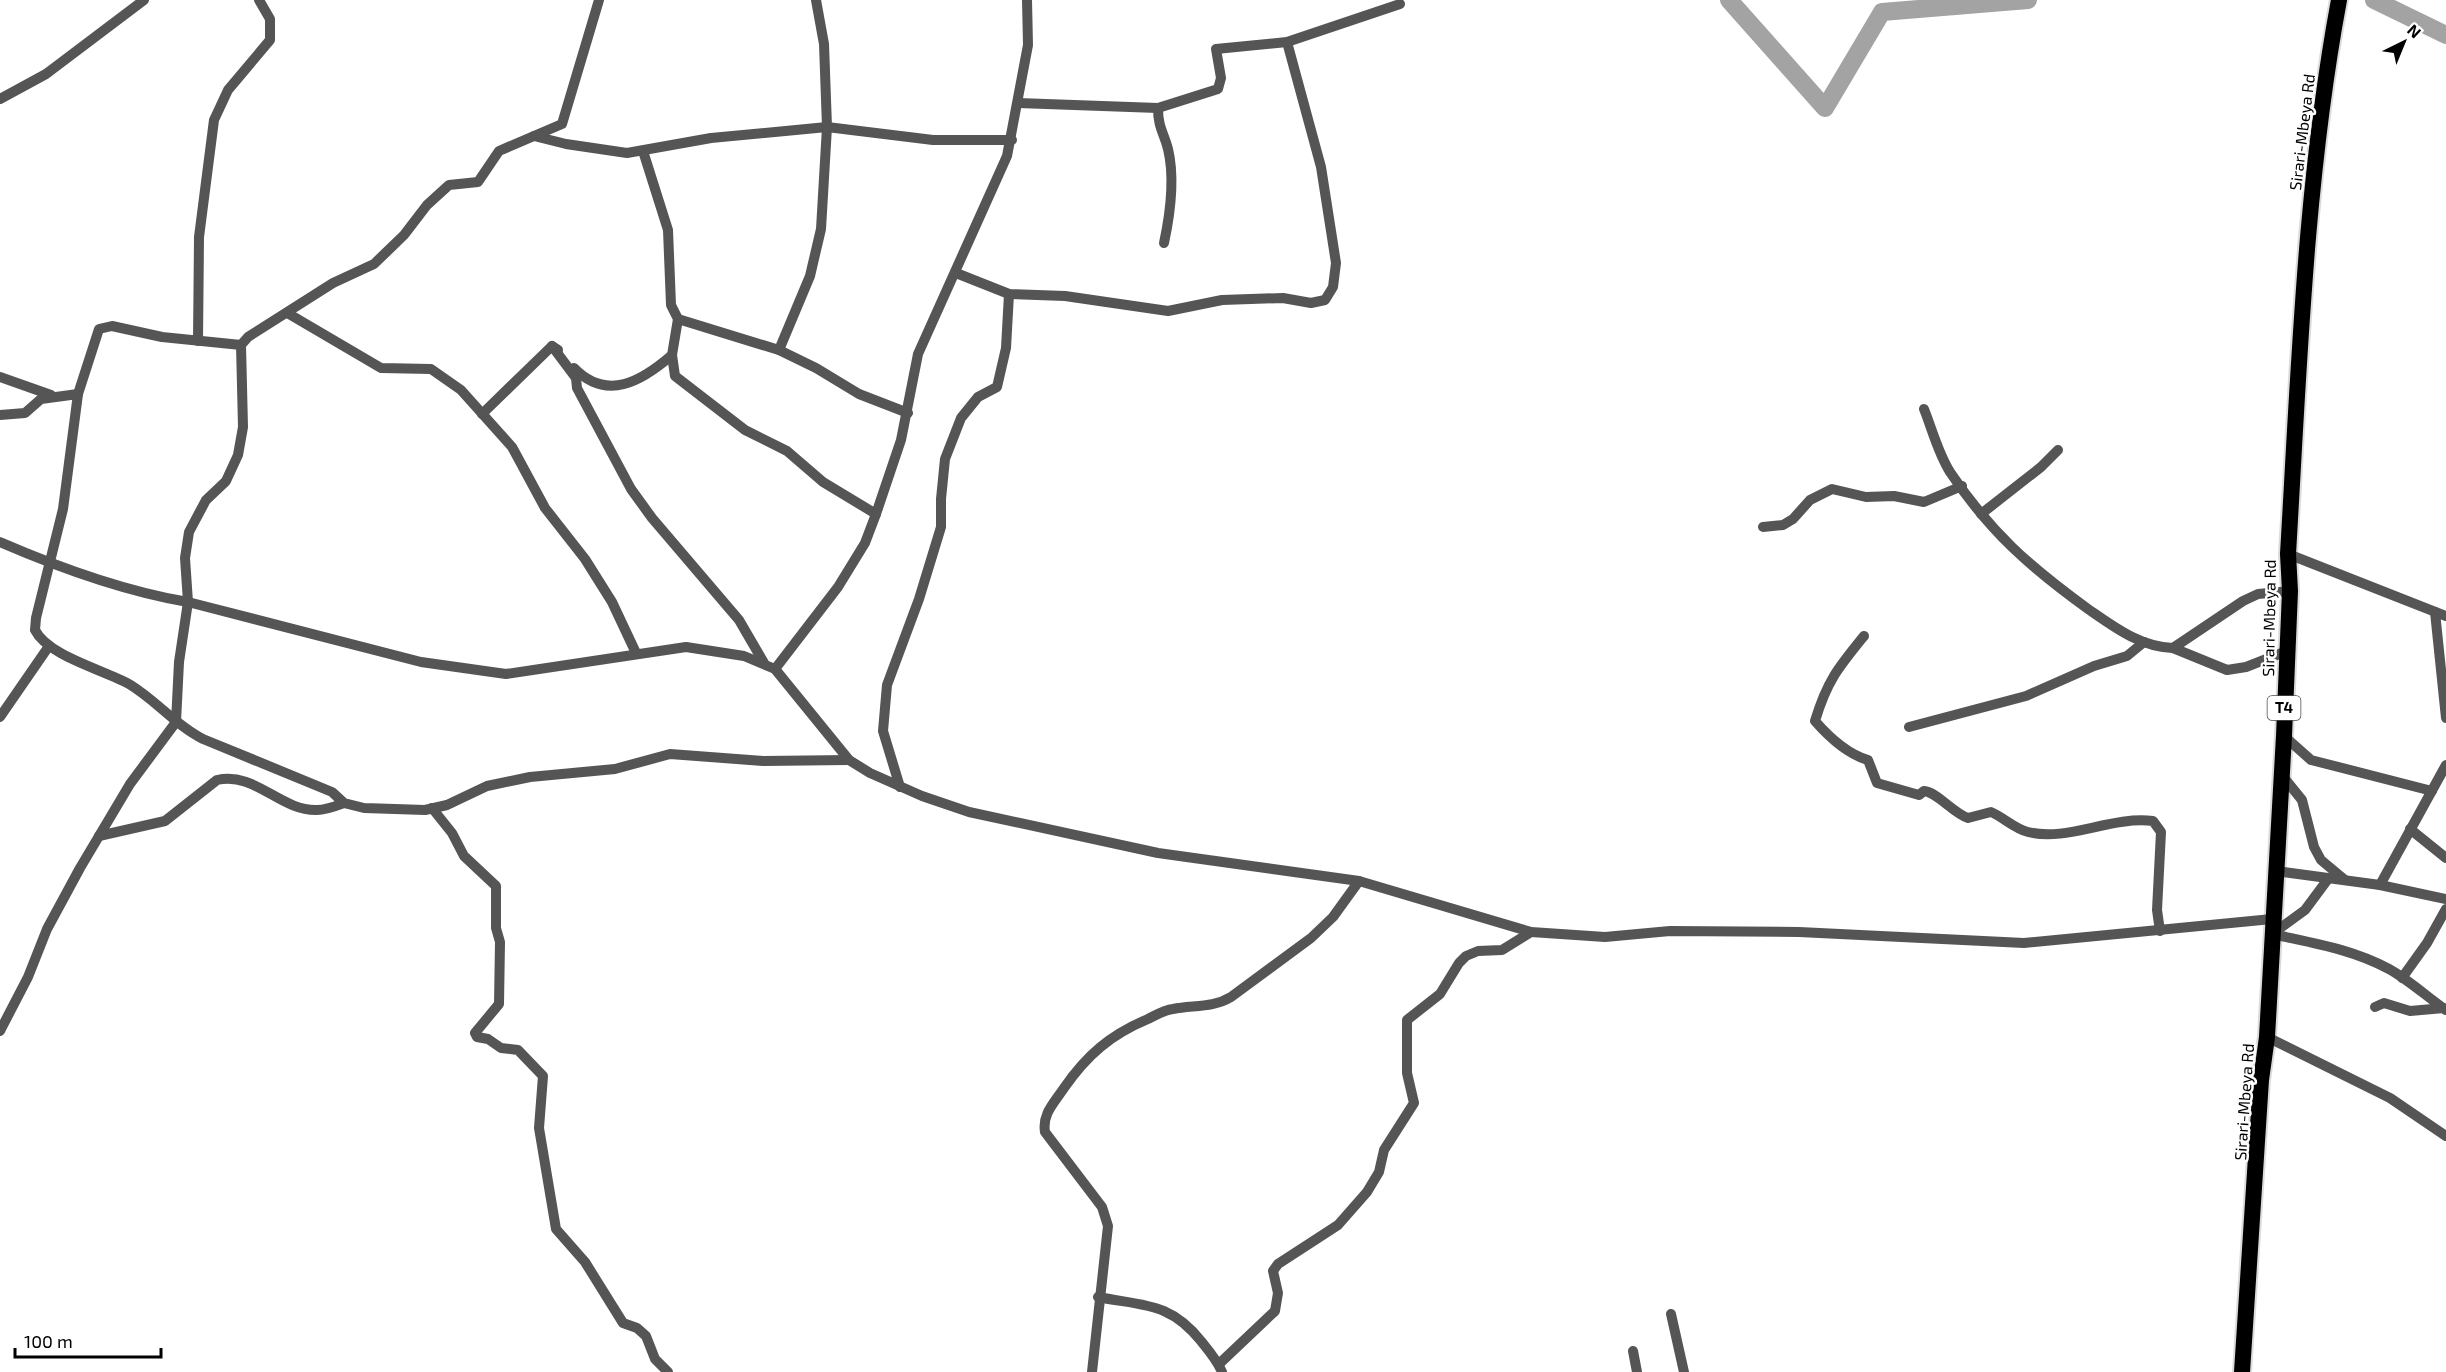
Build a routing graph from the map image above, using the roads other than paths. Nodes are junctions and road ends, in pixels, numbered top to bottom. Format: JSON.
{"nodes":[{"id":1,"x":144,"y":0,"type":"edge"},
{"id":2,"x":259,"y":0,"type":"edge"},
{"id":3,"x":599,"y":0,"type":"edge"},
{"id":4,"x":816,"y":0,"type":"edge"},
{"id":5,"x":1027,"y":0,"type":"edge"},
{"id":6,"x":2339,"y":0,"type":"edge"},
{"id":7,"x":1400,"y":4,"type":"dead end"},
{"id":8,"x":1287,"y":42,"type":"junction"},
{"id":9,"x":0,"y":99,"type":"edge"},
{"id":10,"x":1018,"y":103,"type":"junction"},
{"id":11,"x":1158,"y":108,"type":"junction"},
{"id":12,"x":827,"y":127,"type":"junction"},
{"id":13,"x":534,"y":136,"type":"junction"},
{"id":14,"x":1012,"y":140,"type":"junction"},
{"id":15,"x":643,"y":151,"type":"junction"},
{"id":16,"x":1164,"y":243,"type":"dead end"},
{"id":17,"x":956,"y":273,"type":"junction"},
{"id":18,"x":1009,"y":294,"type":"junction"},
{"id":19,"x":289,"y":314,"type":"junction"},
{"id":20,"x":678,"y":319,"type":"junction"},
{"id":21,"x":198,"y":341,"type":"junction"},
{"id":22,"x":241,"y":345,"type":"junction"},
{"id":23,"x":552,"y":346,"type":"junction"},
{"id":24,"x":779,"y":350,"type":"junction"},
{"id":25,"x":672,"y":355,"type":"junction"},
{"id":26,"x":0,"y":377,"type":"edge"},
{"id":27,"x":78,"y":394,"type":"junction"},
{"id":28,"x":52,"y":395,"type":"junction"},
{"id":29,"x":1924,"y":409,"type":"dead end"},
{"id":30,"x":908,"y":413,"type":"junction"},
{"id":31,"x":482,"y":414,"type":"junction"},
{"id":32,"x":0,"y":415,"type":"edge"},
{"id":33,"x":2058,"y":450,"type":"dead end"},
{"id":34,"x":1962,"y":486,"type":"junction"},
{"id":35,"x":876,"y":514,"type":"junction"},
{"id":36,"x":1981,"y":514,"type":"junction"},
{"id":37,"x":1763,"y":527,"type":"dead end"},
{"id":38,"x":0,"y":542,"type":"edge"},
{"id":39,"x":2288,"y":554,"type":"junction"},
{"id":40,"x":51,"y":564,"type":"junction"},
{"id":41,"x":2290,"y":591,"type":"junction"},
{"id":42,"x":188,"y":602,"type":"junction"},
{"id":43,"x":2435,"y":612,"type":"junction"},
{"id":44,"x":2446,"y":616,"type":"edge"},
{"id":45,"x":1864,"y":636,"type":"dead end"},
{"id":46,"x":2144,"y":642,"type":"junction"},
{"id":47,"x":48,"y":646,"type":"junction"},
{"id":48,"x":2173,"y":648,"type":"junction"},
{"id":49,"x":2287,"y":651,"type":"junction"},
{"id":50,"x":636,"y":653,"type":"junction"},
{"id":51,"x":764,"y":663,"type":"junction"},
{"id":52,"x":775,"y":669,"type":"junction"},
{"id":53,"x":0,"y":717,"type":"edge"},
{"id":54,"x":2446,"y":718,"type":"edge"},
{"id":55,"x":176,"y":722,"type":"junction"},
{"id":56,"x":1909,"y":727,"type":"dead end"},
{"id":57,"x":2284,"y":736,"type":"junction"},
{"id":58,"x":849,"y":760,"type":"junction"},
{"id":59,"x":2446,"y":765,"type":"edge"},
{"id":60,"x":2281,"y":774,"type":"junction"},
{"id":61,"x":900,"y":787,"type":"junction"},
{"id":62,"x":2432,"y":791,"type":"junction"},
{"id":63,"x":344,"y":803,"type":"junction"},
{"id":64,"x":432,"y":808,"type":"junction"},
{"id":65,"x":2410,"y":830,"type":"junction"},
{"id":66,"x":99,"y":836,"type":"junction"},
{"id":67,"x":2446,"y":858,"type":"edge"},
{"id":68,"x":2276,"y":871,"type":"junction"},
{"id":69,"x":2328,"y":879,"type":"junction"},
{"id":70,"x":2347,"y":881,"type":"junction"},
{"id":71,"x":1359,"y":882,"type":"junction"},
{"id":72,"x":2380,"y":885,"type":"junction"},
{"id":73,"x":2446,"y":898,"type":"edge"},
{"id":74,"x":2446,"y":909,"type":"edge"},
{"id":75,"x":2272,"y":927,"type":"junction"},
{"id":76,"x":2160,"y":931,"type":"junction"},
{"id":77,"x":1531,"y":932,"type":"junction"},
{"id":78,"x":2402,"y":978,"type":"junction"},
{"id":79,"x":2375,"y":1007,"type":"dead end"},
{"id":80,"x":2445,"y":1009,"type":"edge"},
{"id":81,"x":0,"y":1030,"type":"edge"},
{"id":82,"x":2267,"y":1037,"type":"junction"},
{"id":83,"x":2446,"y":1136,"type":"edge"},
{"id":84,"x":1098,"y":1297,"type":"junction"},
{"id":85,"x":1671,"y":1314,"type":"dead end"},
{"id":86,"x":1633,"y":1352,"type":"dead end"},
{"id":87,"x":1220,"y":1368,"type":"edge"},
{"id":88,"x":668,"y":1372,"type":"edge"},
{"id":89,"x":1092,"y":1372,"type":"edge"},
{"id":90,"x":1636,"y":1372,"type":"edge"},
{"id":91,"x":1684,"y":1372,"type":"edge"},
{"id":92,"x":2242,"y":1372,"type":"edge"}],
"edges":[{"from":1,"to":9,"type":"street"},
{"from":2,"to":21,"type":"street"},
{"from":3,"to":13,"type":"street"},
{"from":4,"to":12,"type":"street"},
{"from":5,"to":10,"type":"street"},
{"from":6,"to":39,"type":"highway","name":"Sirari-Mbeya Rd","number":"T4"},
{"from":7,"to":8,"type":"street"},
{"from":8,"to":11,"type":"street"},
{"from":8,"to":18,"type":"street"},
{"from":10,"to":11,"type":"street"},
{"from":10,"to":14,"type":"street"},
{"from":11,"to":16,"type":"street"},
{"from":12,"to":14,"type":"street"},
{"from":12,"to":15,"type":"street"},
{"from":12,"to":24,"type":"street"},
{"from":13,"to":15,"type":"street"},
{"from":13,"to":19,"type":"street"},
{"from":14,"to":17,"type":"street"},
{"from":15,"to":20,"type":"street"},
{"from":17,"to":18,"type":"street"},
{"from":17,"to":30,"type":"street"},
{"from":18,"to":61,"type":"street"},
{"from":19,"to":22,"type":"street"},
{"from":19,"to":31,"type":"street"},
{"from":20,"to":24,"type":"street"},
{"from":20,"to":25,"type":"street"},
{"from":21,"to":22,"type":"street"},
{"from":21,"to":27,"type":"street"},
{"from":22,"to":42,"type":"street"},
{"from":23,"to":25,"type":"street"},
{"from":23,"to":31,"type":"street"},
{"from":23,"to":51,"type":"street"},
{"from":24,"to":30,"type":"street"},
{"from":25,"to":35,"type":"street"},
{"from":26,"to":28,"type":"street"},
{"from":27,"to":28,"type":"street"},
{"from":27,"to":40,"type":"street"},
{"from":28,"to":32,"type":"street"},
{"from":29,"to":34,"type":"street"},
{"from":30,"to":35,"type":"street"},
{"from":31,"to":50,"type":"street"},
{"from":33,"to":36,"type":"street"},
{"from":34,"to":36,"type":"street"},
{"from":34,"to":37,"type":"street"},
{"from":35,"to":52,"type":"street"},
{"from":36,"to":46,"type":"street"},
{"from":38,"to":40,"type":"street"},
{"from":39,"to":41,"type":"highway","name":"Sirari-Mbeya Rd","number":"T4"},
{"from":39,"to":43,"type":"street"},
{"from":40,"to":42,"type":"street"},
{"from":40,"to":47,"type":"street"},
{"from":41,"to":48,"type":"street"},
{"from":41,"to":49,"type":"highway","name":"Sirari-Mbeya Rd","number":"T4"},
{"from":42,"to":50,"type":"street"},
{"from":42,"to":55,"type":"street"},
{"from":43,"to":44,"type":"street"},
{"from":43,"to":54,"type":"street"},
{"from":45,"to":76,"type":"street"},
{"from":46,"to":48,"type":"street"},
{"from":46,"to":56,"type":"street"},
{"from":47,"to":53,"type":"street"},
{"from":47,"to":55,"type":"street"},
{"from":48,"to":49,"type":"street"},
{"from":49,"to":57,"type":"highway","name":"Sirari-Mbeya Rd","number":"T4"},
{"from":50,"to":51,"type":"street"},
{"from":51,"to":52,"type":"street"},
{"from":52,"to":58,"type":"street"},
{"from":55,"to":63,"type":"street"},
{"from":55,"to":66,"type":"street"},
{"from":57,"to":60,"type":"highway","name":"Sirari-Mbeya Rd","number":"T4"},
{"from":57,"to":62,"type":"street"},
{"from":58,"to":61,"type":"street"},
{"from":58,"to":64,"type":"street"},
{"from":59,"to":62,"type":"street"},
{"from":60,"to":68,"type":"highway","name":"Sirari-Mbeya Rd","number":"T4"},
{"from":60,"to":70,"type":"street"},
{"from":61,"to":71,"type":"street"},
{"from":62,"to":65,"type":"street"},
{"from":63,"to":64,"type":"street"},
{"from":63,"to":66,"type":"street"},
{"from":64,"to":88,"type":"street"},
{"from":65,"to":67,"type":"street"},
{"from":65,"to":72,"type":"street"},
{"from":66,"to":81,"type":"street"},
{"from":68,"to":69,"type":"street"},
{"from":68,"to":75,"type":"highway","name":"Sirari-Mbeya Rd","number":"T4"},
{"from":69,"to":70,"type":"street"},
{"from":69,"to":75,"type":"street"},
{"from":70,"to":72,"type":"street"},
{"from":71,"to":77,"type":"street"},
{"from":71,"to":84,"type":"street"},
{"from":72,"to":73,"type":"street"},
{"from":74,"to":78,"type":"street"},
{"from":75,"to":76,"type":"street"},
{"from":75,"to":78,"type":"street"},
{"from":75,"to":82,"type":"highway","name":"Sirari-Mbeya Rd","number":"T4"},
{"from":76,"to":77,"type":"street"},
{"from":77,"to":87,"type":"street"},
{"from":78,"to":80,"type":"street"},
{"from":79,"to":80,"type":"street"},
{"from":82,"to":83,"type":"street"},
{"from":82,"to":92,"type":"highway","name":"Sirari-Mbeya Rd","number":"T4"},
{"from":84,"to":87,"type":"street"},
{"from":84,"to":89,"type":"street"},
{"from":85,"to":91,"type":"street"},
{"from":86,"to":90,"type":"street"}]}
